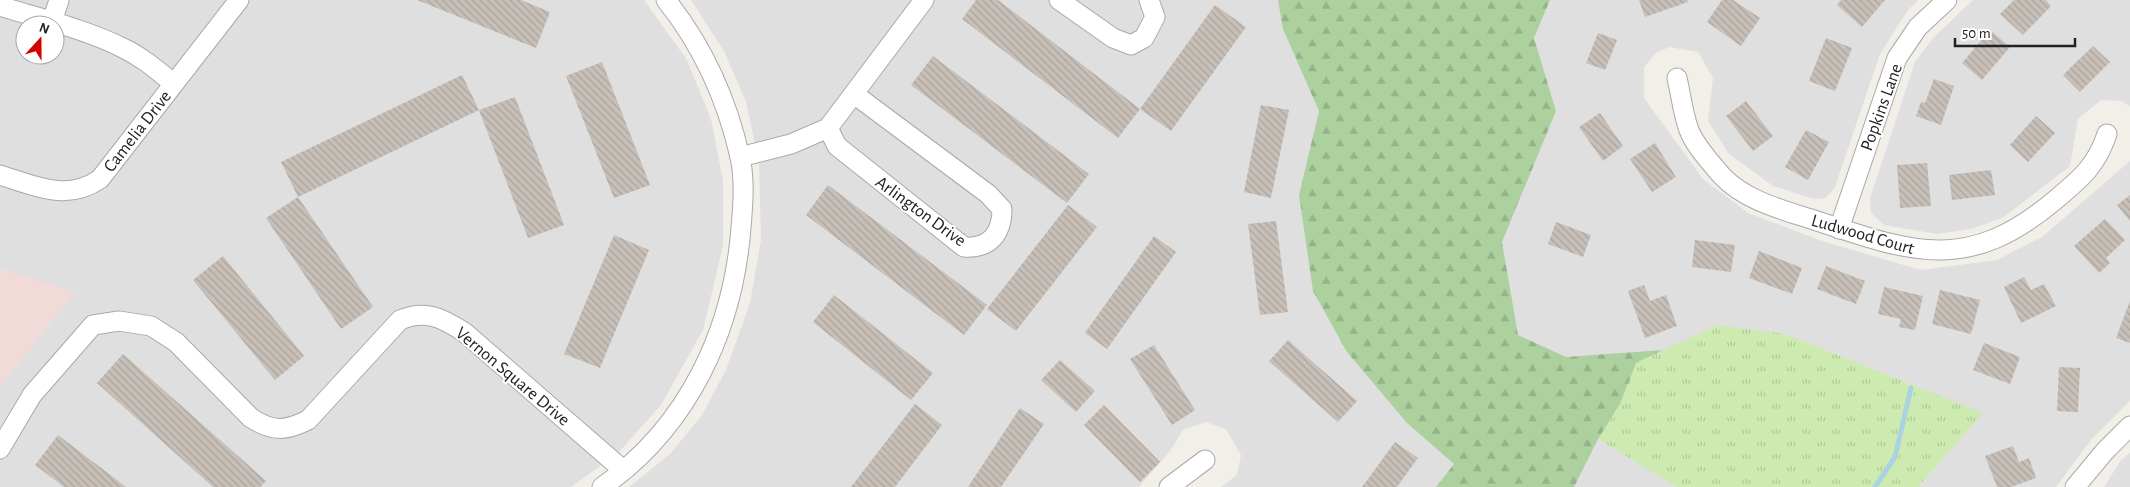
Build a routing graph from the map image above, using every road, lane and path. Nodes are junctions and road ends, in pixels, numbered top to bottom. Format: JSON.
{"nodes":[{"id":1,"x":59,"y":0,"type":"edge"},
{"id":2,"x":239,"y":0,"type":"edge"},
{"id":3,"x":666,"y":0,"type":"edge"},
{"id":4,"x":924,"y":0,"type":"edge"},
{"id":5,"x":1059,"y":0,"type":"edge"},
{"id":6,"x":1149,"y":0,"type":"edge"},
{"id":7,"x":1947,"y":0,"type":"edge"},
{"id":8,"x":0,"y":6,"type":"edge"},
{"id":9,"x":29,"y":15,"type":"edge"},
{"id":10,"x":54,"y":15,"type":"edge"},
{"id":11,"x":65,"y":27,"type":"edge"},
{"id":12,"x":1677,"y":78,"type":"dead end"},
{"id":13,"x":173,"y":83,"type":"junction"},
{"id":14,"x":854,"y":94,"type":"junction"},
{"id":15,"x":828,"y":128,"type":"junction"},
{"id":16,"x":2107,"y":134,"type":"dead end"},
{"id":17,"x":740,"y":157,"type":"junction"},
{"id":18,"x":0,"y":175,"type":"edge"},
{"id":19,"x":1839,"y":229,"type":"junction"},
{"id":20,"x":2130,"y":426,"type":"edge"},
{"id":21,"x":0,"y":449,"type":"edge"},
{"id":22,"x":1204,"y":460,"type":"dead end"},
{"id":23,"x":622,"y":470,"type":"junction"},
{"id":24,"x":602,"y":487,"type":"edge"},
{"id":25,"x":1169,"y":487,"type":"edge"},
{"id":26,"x":2075,"y":487,"type":"edge"}],
"edges":[{"from":1,"to":10,"type":"street"},
{"from":2,"to":13,"type":"street","name":"Camelia Drive"},
{"from":3,"to":17,"type":"street"},
{"from":4,"to":14,"type":"street"},
{"from":5,"to":6,"type":"street"},
{"from":7,"to":19,"type":"street","name":"Popkins Lane"},
{"from":8,"to":9,"type":"street"},
{"from":11,"to":13,"type":"street"},
{"from":12,"to":19,"type":"street","name":"Ludwood Court"},
{"from":13,"to":18,"type":"street","name":"Camelia Drive"},
{"from":14,"to":15,"type":"street"},
{"from":14,"to":15,"type":"street","name":"Arlington Drive"},
{"from":15,"to":17,"type":"street"},
{"from":16,"to":19,"type":"street","name":"Ludwood Court"},
{"from":17,"to":23,"type":"street"},
{"from":20,"to":26,"type":"street"},
{"from":21,"to":23,"type":"street","name":"Vernon Square Drive"},
{"from":22,"to":25,"type":"street"},
{"from":23,"to":24,"type":"street"}]}
